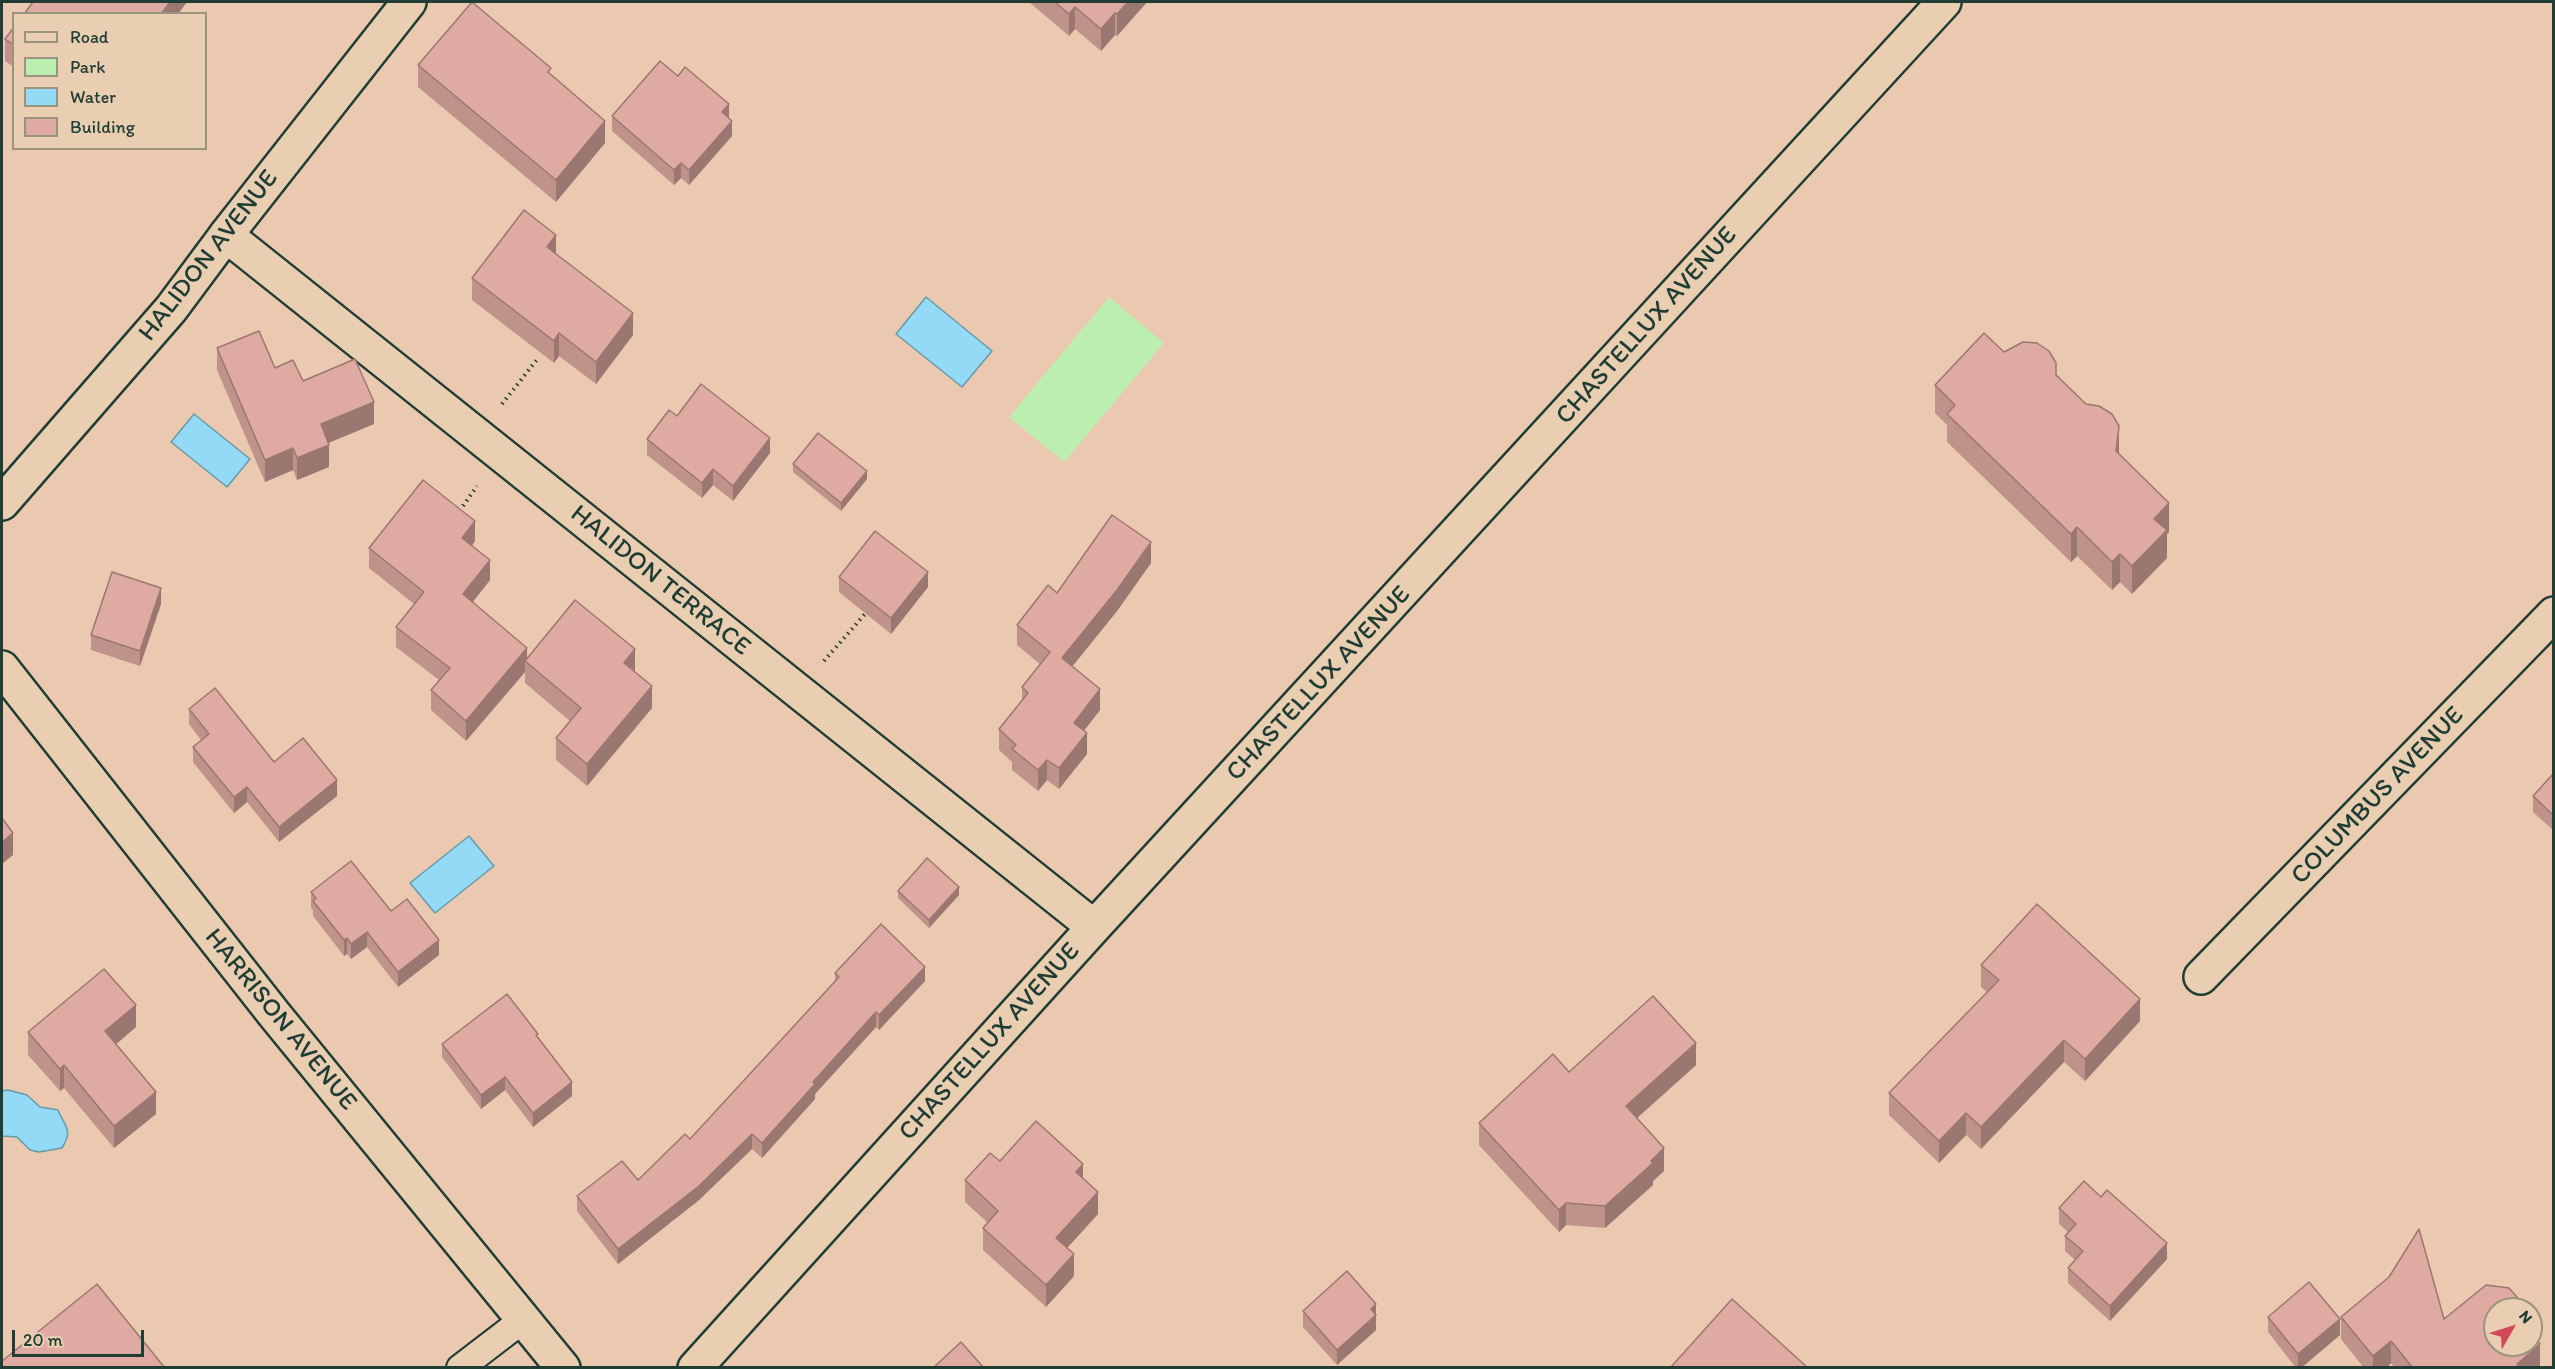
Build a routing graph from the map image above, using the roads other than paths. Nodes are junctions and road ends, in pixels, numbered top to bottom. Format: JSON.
{"nodes":[{"id":1,"x":409,"y":2,"type":"edge"},
{"id":2,"x":1944,"y":2,"type":"edge"},
{"id":3,"x":226,"y":235,"type":"junction"},
{"id":4,"x":2,"y":503,"type":"edge"},
{"id":5,"x":2553,"y":614,"type":"edge"},
{"id":6,"x":2,"y":668,"type":"edge"},
{"id":7,"x":1094,"y":927,"type":"junction"},
{"id":8,"x":2200,"y":977,"type":"dead end"},
{"id":9,"x":524,"y":1319,"type":"junction"},
{"id":10,"x":460,"y":1368,"type":"edge"},
{"id":11,"x":563,"y":1368,"type":"edge"},
{"id":12,"x":694,"y":1368,"type":"edge"}],
"edges":[{"from":1,"to":3,"type":"street","name":"HALIDON AVENUE"},
{"from":2,"to":7,"type":"street","name":"CHASTELLUX AVENUE"},
{"from":3,"to":4,"type":"street","name":"HALIDON AVENUE"},
{"from":3,"to":7,"type":"street","name":"HALIDON TERRACE"},
{"from":5,"to":8,"type":"street","name":"COLUMBUS AVENUE"},
{"from":6,"to":9,"type":"street","name":"HARRISON AVENUE"},
{"from":7,"to":12,"type":"street","name":"CHASTELLUX AVENUE"},
{"from":9,"to":10,"type":"lane"},
{"from":9,"to":11,"type":"street","name":"HARRISON AVENUE"}]}
